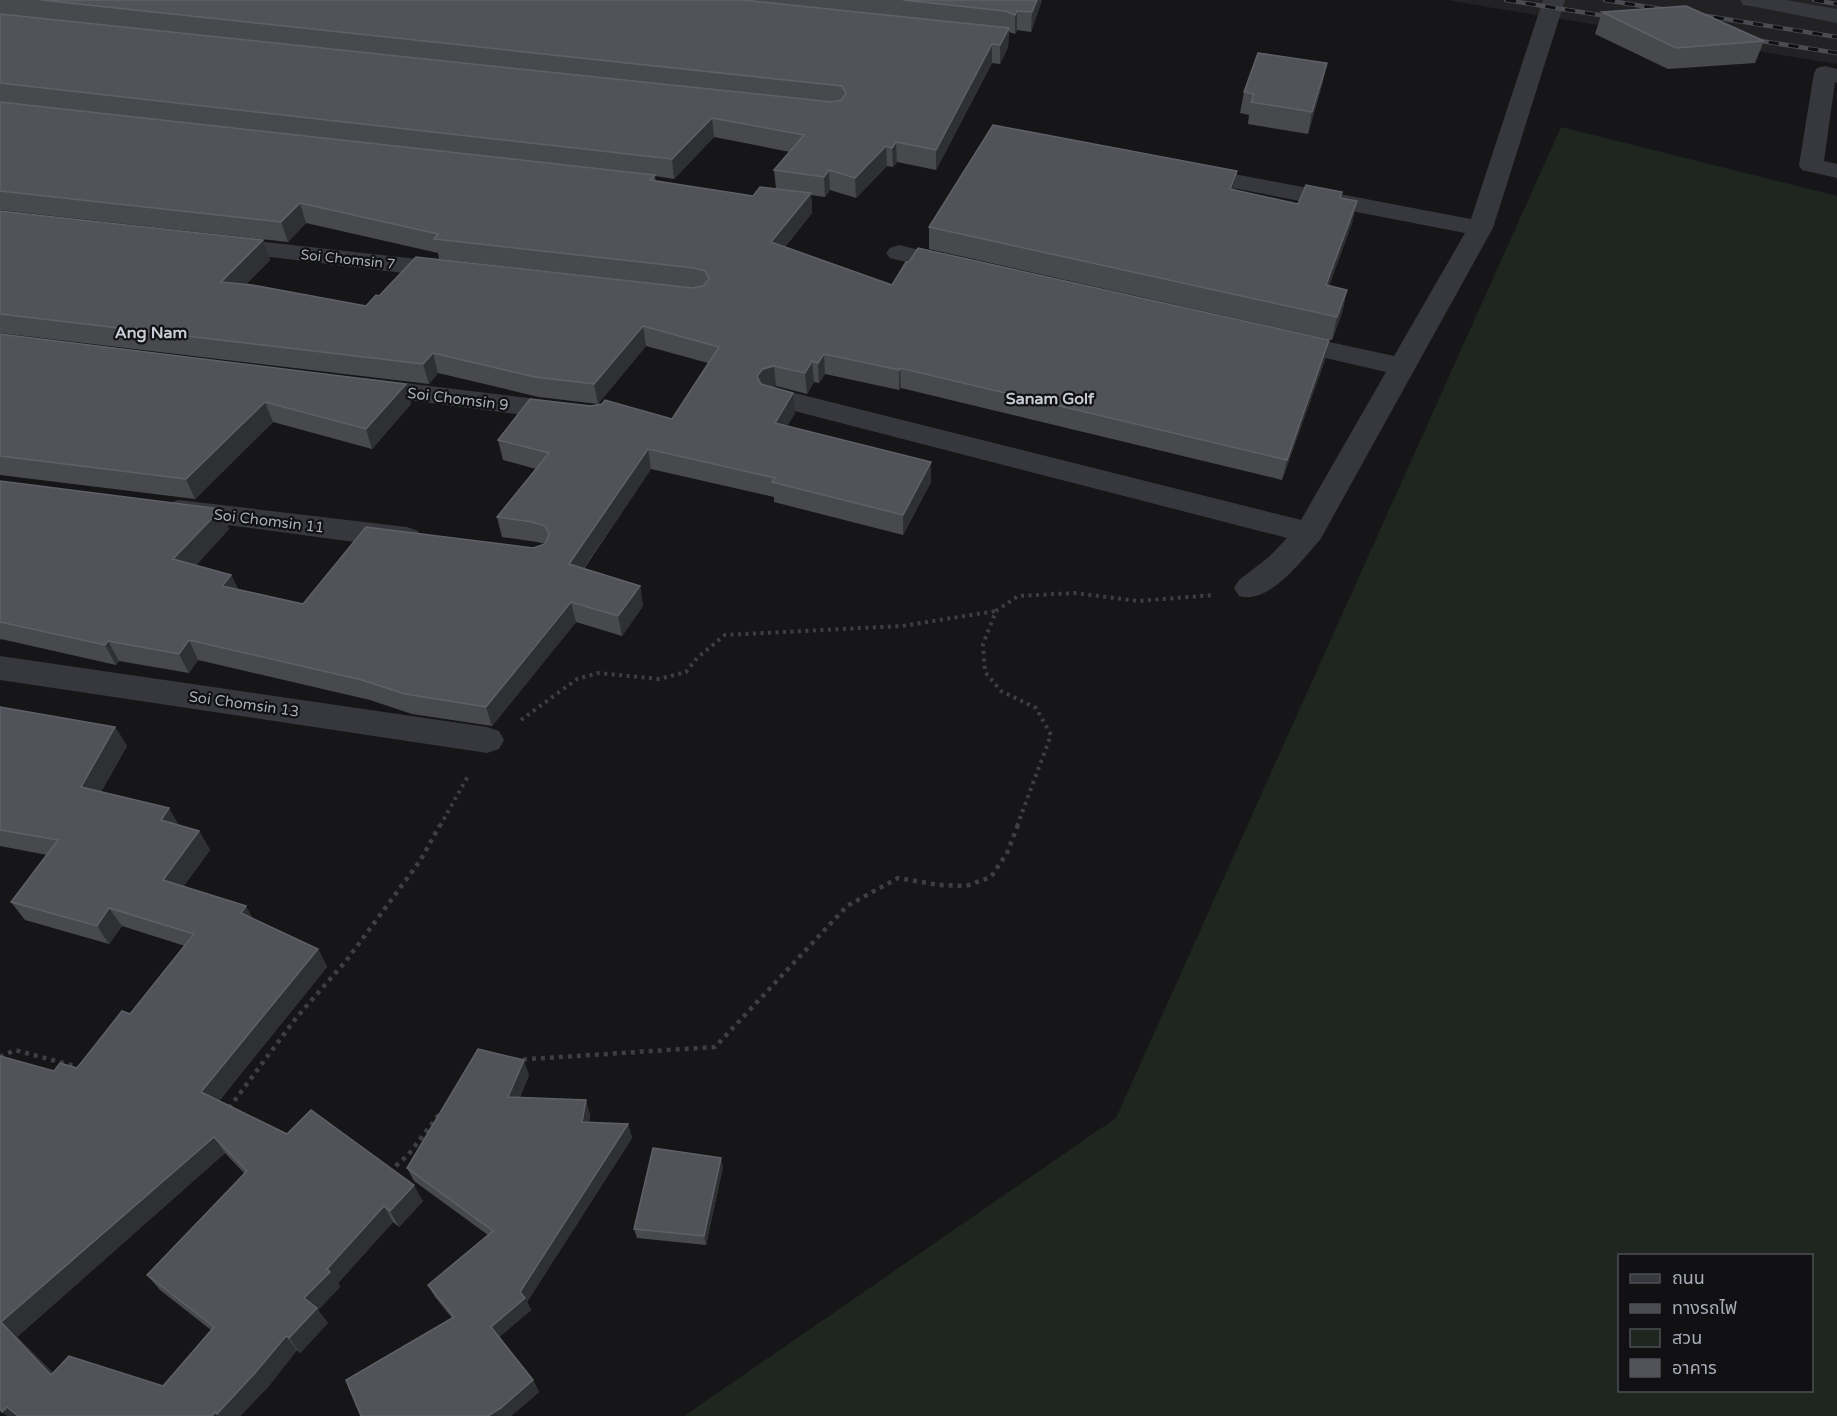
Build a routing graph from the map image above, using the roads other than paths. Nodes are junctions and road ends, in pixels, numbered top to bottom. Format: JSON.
{"nodes":[{"id":1,"x":1554,"y":0,"type":"edge"},
{"id":2,"x":1751,"y":0,"type":"edge"},
{"id":3,"x":1837,"y":15,"type":"edge"},
{"id":4,"x":1837,"y":76,"type":"edge"},
{"id":5,"x":1165,"y":168,"type":"edge"},
{"id":6,"x":1837,"y":171,"type":"edge"},
{"id":7,"x":1480,"y":228,"type":"junction"},
{"id":8,"x":201,"y":243,"type":"edge"},
{"id":9,"x":899,"y":253,"type":"dead end"},
{"id":10,"x":979,"y":271,"type":"edge"},
{"id":11,"x":472,"y":273,"type":"edge"},
{"id":12,"x":1265,"y":336,"type":"edge"},
{"id":13,"x":1403,"y":367,"type":"junction"},
{"id":14,"x":333,"y":383,"type":"edge"},
{"id":15,"x":775,"y":397,"type":"edge"},
{"id":16,"x":595,"y":415,"type":"edge"},
{"id":17,"x":152,"y":506,"type":"edge"},
{"id":18,"x":1309,"y":533,"type":"junction"},
{"id":19,"x":432,"y":542,"type":"edge"},
{"id":20,"x":1250,"y":588,"type":"road end"},
{"id":21,"x":0,"y":668,"type":"edge"},
{"id":22,"x":487,"y":740,"type":"road end"}],
"edges":[{"from":1,"to":7,"type":"street"},
{"from":2,"to":3,"type":"street"},
{"from":4,"to":6,"type":"street"},
{"from":5,"to":7,"type":"street"},
{"from":7,"to":13,"type":"street"},
{"from":8,"to":11,"type":"street","name":"Soi Chomsin 7"},
{"from":9,"to":10,"type":"street"},
{"from":12,"to":13,"type":"street"},
{"from":13,"to":18,"type":"street"},
{"from":14,"to":16,"type":"street","name":"Soi Chomsin 9"},
{"from":15,"to":18,"type":"street"},
{"from":17,"to":19,"type":"street","name":"Soi Chomsin 11"},
{"from":18,"to":20,"type":"street"},
{"from":21,"to":22,"type":"street","name":"Soi Chomsin 13"}]}
